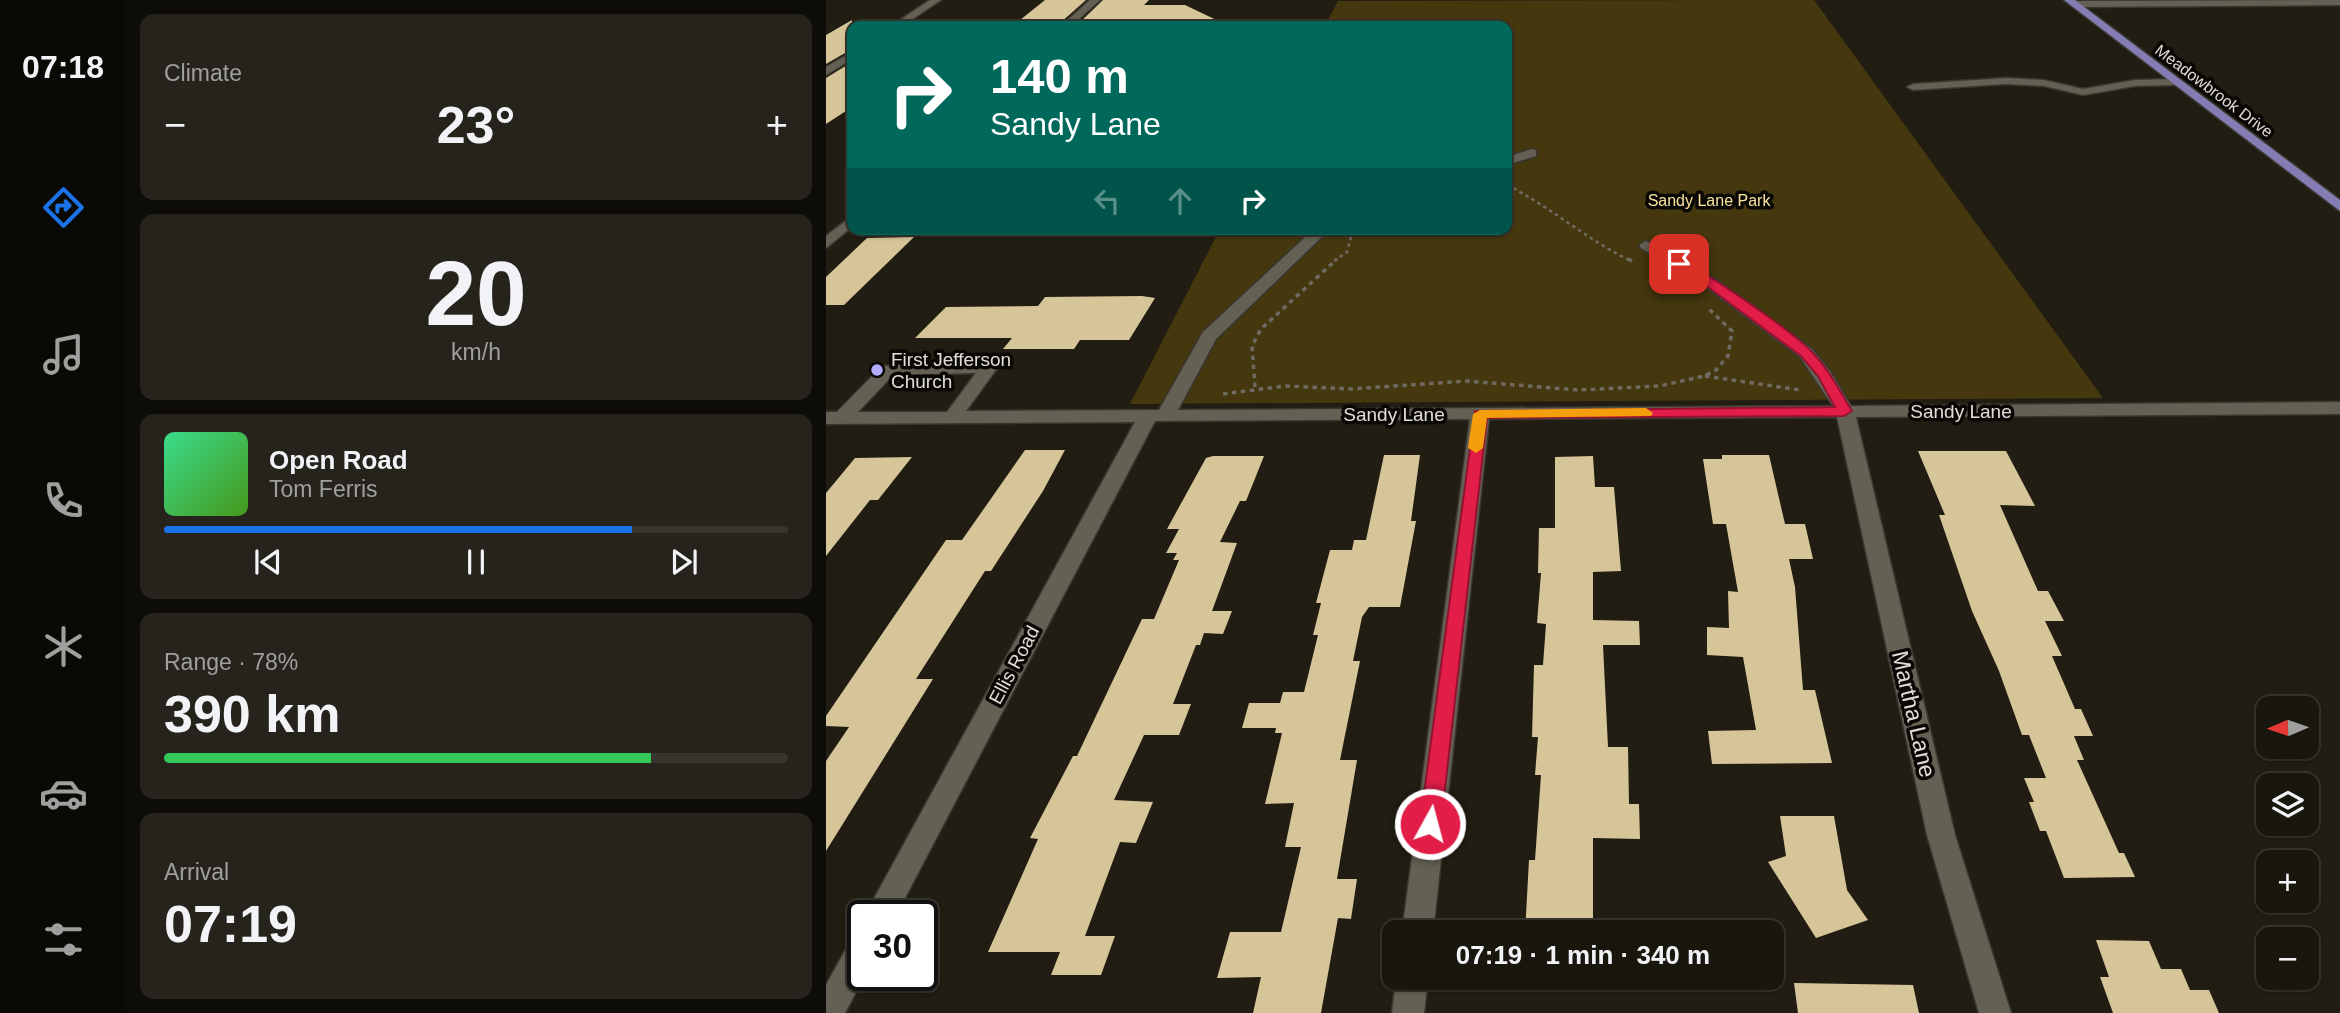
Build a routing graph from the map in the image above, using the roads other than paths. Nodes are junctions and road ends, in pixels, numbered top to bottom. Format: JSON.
{"nodes":[{"id":1,"x":936,"y":0,"type":"edge"},
{"id":2,"x":1095,"y":0,"type":"edge"},
{"id":3,"x":2071,"y":2,"type":"edge"},
{"id":4,"x":2340,"y":2,"type":"edge"},
{"id":5,"x":904,"y":21,"type":"edge"},
{"id":6,"x":1072,"y":21,"type":"edge"},
{"id":7,"x":832,"y":65,"type":"edge"},
{"id":8,"x":826,"y":72,"type":"edge"},
{"id":9,"x":2176,"y":82,"type":"junction"},
{"id":10,"x":1913,"y":88,"type":"dead end"},
{"id":11,"x":1532,"y":153,"type":"dead end"},
{"id":12,"x":1512,"y":159,"type":"edge"},
{"id":13,"x":2340,"y":208,"type":"edge"},
{"id":14,"x":847,"y":225,"type":"edge"},
{"id":15,"x":1317,"y":235,"type":"edge"},
{"id":16,"x":826,"y":244,"type":"edge"},
{"id":17,"x":1646,"y":245,"type":"dead end"},
{"id":18,"x":1838,"y":400,"type":"junction"},
{"id":19,"x":2340,"y":408,"type":"edge"},
{"id":20,"x":1480,"y":414,"type":"junction"},
{"id":21,"x":1156,"y":416,"type":"junction"},
{"id":22,"x":953,"y":417,"type":"junction"},
{"id":23,"x":834,"y":418,"type":"edge"},
{"id":24,"x":888,"y":900,"type":"edge"},
{"id":25,"x":1419,"y":920,"type":"edge"},
{"id":26,"x":847,"y":978,"type":"edge"},
{"id":27,"x":1411,"y":990,"type":"edge"},
{"id":28,"x":828,"y":1013,"type":"edge"},
{"id":29,"x":1408,"y":1013,"type":"edge"},
{"id":30,"x":1995,"y":1013,"type":"edge"}],
"edges":[{"from":1,"to":5,"type":"street"},
{"from":2,"to":6,"type":"street"},
{"from":3,"to":4,"type":"street"},
{"from":3,"to":9,"type":"main road","name":"Meadowbrook Drive"},
{"from":7,"to":8,"type":"street"},
{"from":9,"to":10,"type":"street"},
{"from":9,"to":13,"type":"main road","name":"Meadowbrook Drive"},
{"from":11,"to":12,"type":"street"},
{"from":14,"to":16,"type":"street"},
{"from":15,"to":21,"type":"street","name":"Ellis Road"},
{"from":17,"to":18,"type":"street"},
{"from":18,"to":19,"type":"street","name":"Sandy Lane"},
{"from":18,"to":20,"type":"street","name":"Sandy Lane"},
{"from":18,"to":30,"type":"street","name":"Martha Lane"},
{"from":20,"to":21,"type":"street","name":"Sandy Lane"},
{"from":20,"to":25,"type":"street"},
{"from":21,"to":22,"type":"street","name":"Sandy Lane"},
{"from":21,"to":24,"type":"street","name":"Ellis Road"},
{"from":22,"to":23,"type":"street","name":"Sandy Lane"},
{"from":22,"to":23,"type":"street"},
{"from":26,"to":28,"type":"street"},
{"from":27,"to":29,"type":"street"}]}
